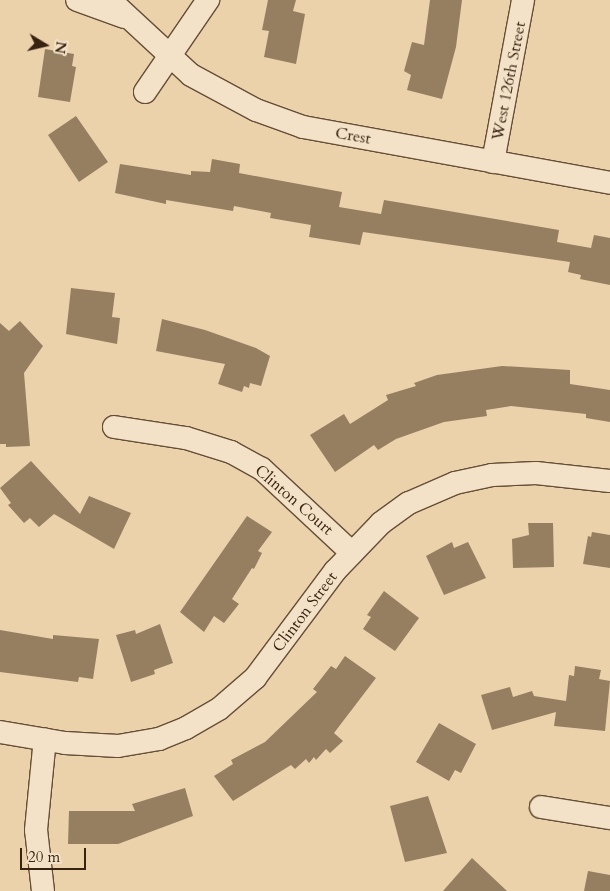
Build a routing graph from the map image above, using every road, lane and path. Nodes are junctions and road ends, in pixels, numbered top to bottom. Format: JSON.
{"nodes":[{"id":1,"x":77,"y":0,"type":"edge"},
{"id":2,"x":110,"y":0,"type":"edge"},
{"id":3,"x":208,"y":0,"type":"edge"},
{"id":4,"x":523,"y":0,"type":"edge"},
{"id":5,"x":127,"y":18,"type":"junction"},
{"id":6,"x":169,"y":56,"type":"junction"},
{"id":7,"x":145,"y":92,"type":"dead end"},
{"id":8,"x":493,"y":162,"type":"junction"},
{"id":9,"x":610,"y":183,"type":"edge"},
{"id":10,"x":114,"y":427,"type":"dead end"},
{"id":11,"x":610,"y":481,"type":"edge"},
{"id":12,"x":352,"y":553,"type":"junction"},
{"id":13,"x":0,"y":732,"type":"edge"},
{"id":14,"x":45,"y":739,"type":"junction"},
{"id":15,"x":541,"y":807,"type":"dead end"},
{"id":16,"x":610,"y":818,"type":"edge"},
{"id":17,"x":43,"y":891,"type":"edge"}],
"edges":[{"from":1,"to":5,"type":"street","name":"Crest"},
{"from":2,"to":5,"type":"street","name":"Crest"},
{"from":3,"to":6,"type":"street"},
{"from":4,"to":8,"type":"street","name":"West 126th Street"},
{"from":5,"to":6,"type":"street","name":"Crest"},
{"from":6,"to":7,"type":"street"},
{"from":6,"to":8,"type":"street","name":"Crest"},
{"from":8,"to":9,"type":"street","name":"Crest"},
{"from":10,"to":12,"type":"street","name":"Clinton Court"},
{"from":11,"to":12,"type":"street","name":"Clinton Street"},
{"from":12,"to":14,"type":"street","name":"Clinton Street"},
{"from":13,"to":14,"type":"street","name":"Clinton Street"},
{"from":14,"to":17,"type":"street"},
{"from":15,"to":16,"type":"street"}]}
